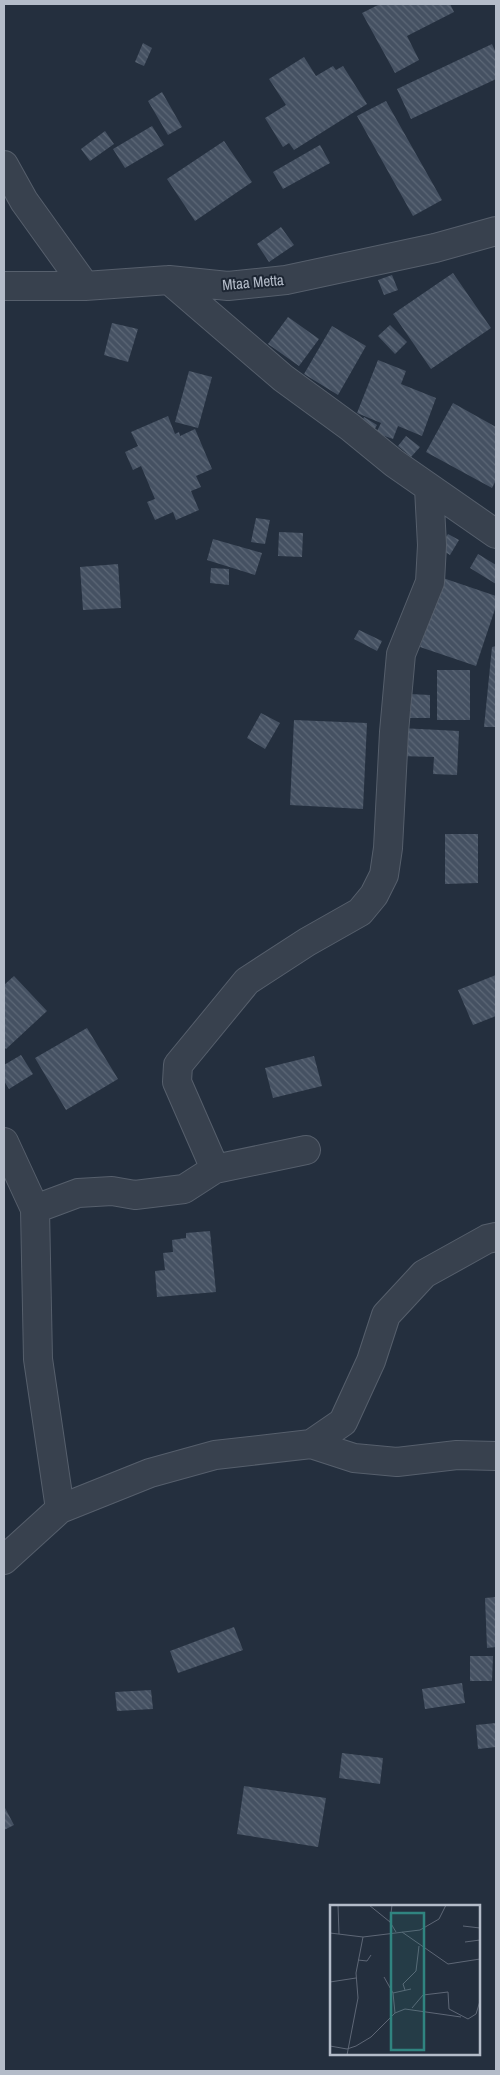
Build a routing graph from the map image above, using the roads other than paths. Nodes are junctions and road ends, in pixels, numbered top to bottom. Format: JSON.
{"nodes":[{"id":1,"x":4,"y":165,"type":"edge"},
{"id":2,"x":496,"y":231,"type":"edge"},
{"id":3,"x":169,"y":280,"type":"junction"},
{"id":4,"x":4,"y":286,"type":"edge"},
{"id":5,"x":85,"y":286,"type":"junction"},
{"id":6,"x":429,"y":488,"type":"junction"},
{"id":7,"x":496,"y":534,"type":"edge"},
{"id":8,"x":4,"y":1142,"type":"edge"},
{"id":9,"x":306,"y":1150,"type":"dead end"},
{"id":10,"x":215,"y":1169,"type":"junction"},
{"id":11,"x":35,"y":1209,"type":"junction"},
{"id":12,"x":496,"y":1238,"type":"edge"},
{"id":13,"x":311,"y":1444,"type":"junction"},
{"id":14,"x":496,"y":1456,"type":"edge"},
{"id":15,"x":60,"y":1509,"type":"junction"},
{"id":16,"x":4,"y":1560,"type":"edge"}],
"edges":[{"from":1,"to":5,"type":"street"},
{"from":2,"to":3,"type":"street","name":"Mtaa Metta"},
{"from":3,"to":5,"type":"street","name":"Mtaa Metta"},
{"from":3,"to":6,"type":"street"},
{"from":4,"to":5,"type":"street","name":"Mtaa Metta"},
{"from":6,"to":7,"type":"street"},
{"from":6,"to":10,"type":"street"},
{"from":8,"to":11,"type":"street"},
{"from":9,"to":10,"type":"street"},
{"from":10,"to":11,"type":"street"},
{"from":11,"to":15,"type":"street"},
{"from":12,"to":13,"type":"street"},
{"from":13,"to":14,"type":"street"},
{"from":13,"to":15,"type":"street"},
{"from":15,"to":16,"type":"street"}]}
